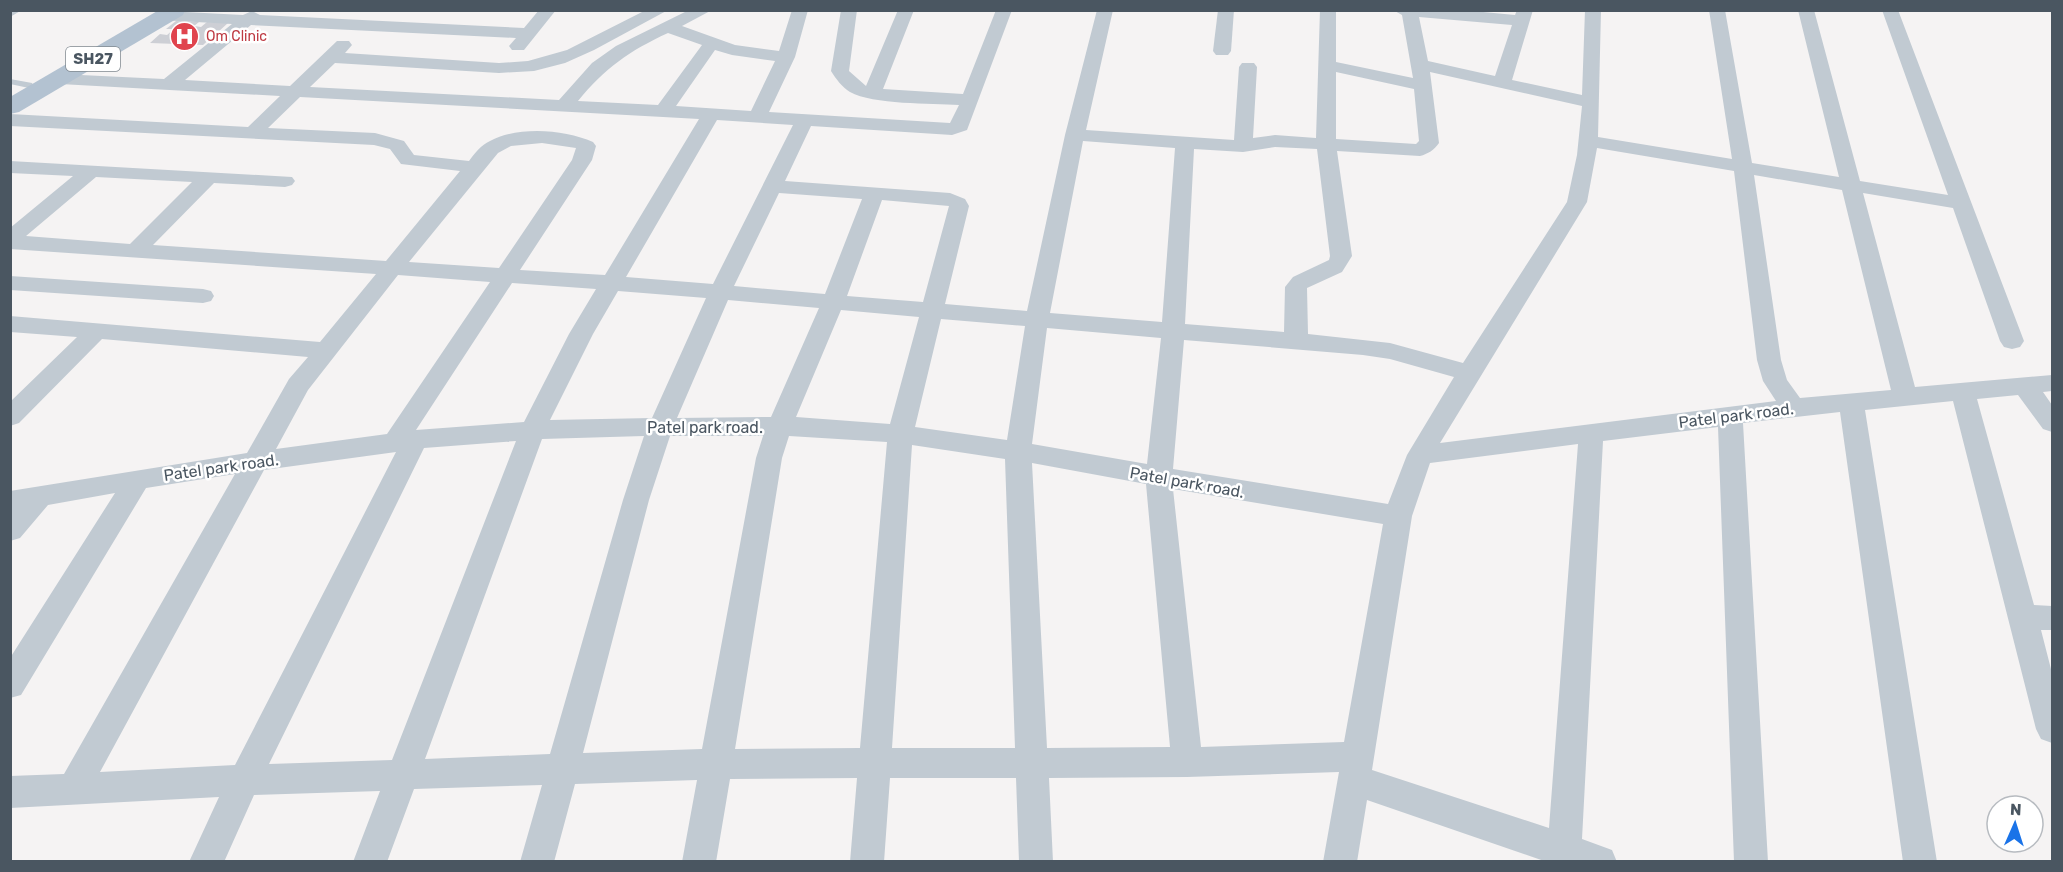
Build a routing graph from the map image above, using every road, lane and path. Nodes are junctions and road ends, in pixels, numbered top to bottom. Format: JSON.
{"nodes":[{"id":1,"x":18,"y":10,"type":"edge"},
{"id":2,"x":379,"y":10,"type":"edge"},
{"id":3,"x":548,"y":10,"type":"edge"},
{"id":4,"x":660,"y":10,"type":"edge"},
{"id":5,"x":704,"y":10,"type":"edge"},
{"id":6,"x":800,"y":10,"type":"edge"},
{"id":7,"x":849,"y":10,"type":"edge"},
{"id":8,"x":906,"y":10,"type":"edge"},
{"id":9,"x":1004,"y":10,"type":"edge"},
{"id":10,"x":1105,"y":10,"type":"edge"},
{"id":11,"x":1226,"y":10,"type":"edge"},
{"id":12,"x":1328,"y":10,"type":"edge"},
{"id":13,"x":1401,"y":10,"type":"edge"},
{"id":14,"x":1593,"y":10,"type":"edge"},
{"id":15,"x":1717,"y":10,"type":"edge"},
{"id":16,"x":1806,"y":10,"type":"edge"},
{"id":17,"x":1890,"y":10,"type":"edge"},
{"id":18,"x":1410,"y":11,"type":"edge"},
{"id":19,"x":166,"y":12,"type":"edge"},
{"id":20,"x":1449,"y":13,"type":"edge"},
{"id":21,"x":10,"y":15,"type":"edge"},
{"id":22,"x":253,"y":15,"type":"edge"},
{"id":23,"x":1523,"y":16,"type":"edge"},
{"id":24,"x":363,"y":26,"type":"junction"},
{"id":25,"x":668,"y":27,"type":"junction"},
{"id":26,"x":528,"y":33,"type":"junction"},
{"id":27,"x":711,"y":44,"type":"junction"},
{"id":28,"x":1222,"y":51,"type":"dead end"},
{"id":29,"x":331,"y":57,"type":"junction"},
{"id":30,"x":786,"y":57,"type":"junction"},
{"id":31,"x":1420,"y":64,"type":"junction"},
{"id":32,"x":1328,"y":65,"type":"junction"},
{"id":33,"x":1248,"y":67,"type":"dead end"},
{"id":34,"x":499,"y":68,"type":"junction"},
{"id":35,"x":60,"y":79,"type":"junction"},
{"id":36,"x":1502,"y":83,"type":"junction"},
{"id":37,"x":169,"y":84,"type":"junction"},
{"id":38,"x":1423,"y":86,"type":"junction"},
{"id":39,"x":17,"y":87,"type":"edge"},
{"id":40,"x":295,"y":91,"type":"junction"},
{"id":41,"x":872,"y":94,"type":"junction"},
{"id":42,"x":970,"y":100,"type":"junction"},
{"id":43,"x":471,"y":101,"type":"junction"},
{"id":44,"x":1591,"y":104,"type":"junction"},
{"id":45,"x":564,"y":106,"type":"junction"},
{"id":46,"x":10,"y":108,"type":"edge"},
{"id":47,"x":663,"y":111,"type":"junction"},
{"id":48,"x":712,"y":113,"type":"junction"},
{"id":49,"x":758,"y":116,"type":"junction"},
{"id":50,"x":805,"y":119,"type":"junction"},
{"id":51,"x":10,"y":120,"type":"edge"},
{"id":52,"x":252,"y":133,"type":"junction"},
{"id":53,"x":1075,"y":135,"type":"junction"},
{"id":54,"x":1589,"y":141,"type":"junction"},
{"id":55,"x":1185,"y":142,"type":"junction"},
{"id":56,"x":1326,"y":143,"type":"junction"},
{"id":57,"x":1244,"y":146,"type":"junction"},
{"id":58,"x":10,"y":167,"type":"edge"},
{"id":59,"x":474,"y":167,"type":"junction"},
{"id":60,"x":1743,"y":167,"type":"junction"},
{"id":61,"x":91,"y":171,"type":"junction"},
{"id":62,"x":209,"y":177,"type":"junction"},
{"id":63,"x":285,"y":181,"type":"dead end"},
{"id":64,"x":1852,"y":185,"type":"junction"},
{"id":65,"x":772,"y":186,"type":"junction"},
{"id":66,"x":874,"y":194,"type":"junction"},
{"id":67,"x":1963,"y":204,"type":"junction"},
{"id":68,"x":10,"y":240,"type":"edge"},
{"id":69,"x":136,"y":250,"type":"junction"},
{"id":70,"x":392,"y":267,"type":"junction"},
{"id":71,"x":504,"y":276,"type":"junction"},
{"id":72,"x":10,"y":283,"type":"edge"},
{"id":73,"x":611,"y":283,"type":"junction"},
{"id":74,"x":720,"y":293,"type":"junction"},
{"id":75,"x":203,"y":296,"type":"dead end"},
{"id":76,"x":833,"y":302,"type":"junction"},
{"id":77,"x":934,"y":310,"type":"junction"},
{"id":78,"x":1037,"y":320,"type":"junction"},
{"id":79,"x":10,"y":324,"type":"edge"},
{"id":80,"x":97,"y":331,"type":"junction"},
{"id":81,"x":1173,"y":331,"type":"junction"},
{"id":82,"x":1296,"y":341,"type":"junction"},
{"id":83,"x":2012,"y":341,"type":"dead end"},
{"id":84,"x":325,"y":350,"type":"junction"},
{"id":85,"x":1469,"y":373,"type":"junction"},
{"id":86,"x":2052,"y":383,"type":"edge"},
{"id":87,"x":2025,"y":386,"type":"junction"},
{"id":88,"x":1963,"y":391,"type":"junction"},
{"id":89,"x":1905,"y":396,"type":"junction"},
{"id":90,"x":1851,"y":402,"type":"junction"},
{"id":91,"x":1793,"y":408,"type":"junction"},
{"id":92,"x":1730,"y":415,"type":"junction"},
{"id":93,"x":10,"y":417,"type":"edge"},
{"id":94,"x":2052,"y":423,"type":"edge"},
{"id":95,"x":660,"y":427,"type":"junction"},
{"id":96,"x":779,"y":427,"type":"junction"},
{"id":97,"x":532,"y":431,"type":"junction"},
{"id":98,"x":900,"y":435,"type":"junction"},
{"id":99,"x":1591,"y":435,"type":"junction"},
{"id":100,"x":405,"y":442,"type":"junction"},
{"id":101,"x":1018,"y":452,"type":"junction"},
{"id":102,"x":1420,"y":455,"type":"junction"},
{"id":103,"x":255,"y":462,"type":"junction"},
{"id":104,"x":1159,"y":478,"type":"junction"},
{"id":105,"x":137,"y":480,"type":"junction"},
{"id":106,"x":40,"y":496,"type":"junction"},
{"id":107,"x":10,"y":501,"type":"edge"},
{"id":108,"x":1398,"y":516,"type":"junction"},
{"id":109,"x":10,"y":530,"type":"edge"},
{"id":110,"x":2023,"y":617,"type":"junction"},
{"id":111,"x":2052,"y":618,"type":"edge"},
{"id":112,"x":10,"y":685,"type":"edge"},
{"id":113,"x":2052,"y":729,"type":"edge"},
{"id":114,"x":1031,"y":762,"type":"junction"},
{"id":115,"x":1187,"y":762,"type":"junction"},
{"id":116,"x":716,"y":764,"type":"junction"},
{"id":117,"x":873,"y":764,"type":"junction"},
{"id":118,"x":562,"y":769,"type":"junction"},
{"id":119,"x":1356,"y":769,"type":"junction"},
{"id":120,"x":401,"y":775,"type":"junction"},
{"id":121,"x":244,"y":780,"type":"junction"},
{"id":122,"x":74,"y":788,"type":"junction"},
{"id":123,"x":10,"y":792,"type":"edge"},
{"id":124,"x":1564,"y":855,"type":"edge"},
{"id":125,"x":206,"y":861,"type":"edge"},
{"id":126,"x":370,"y":861,"type":"edge"},
{"id":127,"x":537,"y":861,"type":"edge"},
{"id":128,"x":699,"y":861,"type":"edge"},
{"id":129,"x":867,"y":861,"type":"edge"},
{"id":130,"x":1036,"y":861,"type":"edge"},
{"id":131,"x":1340,"y":861,"type":"edge"},
{"id":132,"x":1600,"y":861,"type":"edge"},
{"id":133,"x":1751,"y":861,"type":"edge"},
{"id":134,"x":1920,"y":861,"type":"edge"}],
"edges":[{"from":1,"to":21,"type":"lane"},
{"from":2,"to":24,"type":"street"},
{"from":3,"to":26,"type":"street"},
{"from":4,"to":34,"type":"street"},
{"from":5,"to":25,"type":"street"},
{"from":6,"to":30,"type":"street"},
{"from":7,"to":41,"type":"street"},
{"from":8,"to":41,"type":"street"},
{"from":9,"to":42,"type":"street"},
{"from":10,"to":53,"type":"street"},
{"from":11,"to":28,"type":"street"},
{"from":12,"to":32,"type":"street"},
{"from":13,"to":18,"type":"street"},
{"from":14,"to":44,"type":"street"},
{"from":15,"to":60,"type":"street"},
{"from":16,"to":64,"type":"street"},
{"from":17,"to":67,"type":"street"},
{"from":18,"to":20,"type":"street"},
{"from":18,"to":31,"type":"street"},
{"from":19,"to":22,"type":"street"},
{"from":19,"to":35,"type":"main road","number":"SH27"},
{"from":19,"to":39,"type":"main road","number":"SH27"},
{"from":20,"to":23,"type":"street"},
{"from":22,"to":24,"type":"street"},
{"from":22,"to":37,"type":"street"},
{"from":23,"to":36,"type":"street"},
{"from":24,"to":26,"type":"street"},
{"from":24,"to":29,"type":"street"},
{"from":25,"to":27,"type":"street"},
{"from":25,"to":45,"type":"street"},
{"from":26,"to":34,"type":"street"},
{"from":27,"to":30,"type":"street"},
{"from":27,"to":47,"type":"street"},
{"from":29,"to":34,"type":"street"},
{"from":29,"to":40,"type":"street"},
{"from":30,"to":49,"type":"street"},
{"from":31,"to":36,"type":"street"},
{"from":31,"to":38,"type":"street"},
{"from":32,"to":38,"type":"street"},
{"from":32,"to":56,"type":"street"},
{"from":33,"to":57,"type":"street"},
{"from":34,"to":43,"type":"street"},
{"from":35,"to":37,"type":"street"},
{"from":35,"to":46,"type":"main road","number":"SH27"},
{"from":36,"to":44,"type":"street"},
{"from":37,"to":40,"type":"street"},
{"from":38,"to":56,"type":"street"},
{"from":40,"to":43,"type":"street"},
{"from":40,"to":52,"type":"street"},
{"from":41,"to":42,"type":"street"},
{"from":42,"to":50,"type":"street"},
{"from":43,"to":45,"type":"street"},
{"from":44,"to":54,"type":"street"},
{"from":45,"to":47,"type":"street"},
{"from":47,"to":48,"type":"street"},
{"from":48,"to":49,"type":"street"},
{"from":48,"to":73,"type":"street"},
{"from":49,"to":50,"type":"street"},
{"from":50,"to":65,"type":"street"},
{"from":51,"to":52,"type":"street"},
{"from":52,"to":59,"type":"street"},
{"from":53,"to":55,"type":"street"},
{"from":53,"to":78,"type":"street"},
{"from":54,"to":60,"type":"street"},
{"from":54,"to":85,"type":"street"},
{"from":55,"to":57,"type":"street"},
{"from":55,"to":81,"type":"street"},
{"from":56,"to":57,"type":"street"},
{"from":56,"to":82,"type":"street"},
{"from":58,"to":61,"type":"street"},
{"from":59,"to":70,"type":"street"},
{"from":59,"to":71,"type":"street"},
{"from":60,"to":64,"type":"street"},
{"from":60,"to":91,"type":"street"},
{"from":61,"to":62,"type":"street"},
{"from":61,"to":68,"type":"street"},
{"from":62,"to":63,"type":"street"},
{"from":62,"to":69,"type":"street"},
{"from":64,"to":67,"type":"street"},
{"from":64,"to":89,"type":"street"},
{"from":65,"to":66,"type":"street"},
{"from":65,"to":74,"type":"street"},
{"from":66,"to":76,"type":"street"},
{"from":66,"to":77,"type":"street"},
{"from":67,"to":83,"type":"street"},
{"from":68,"to":69,"type":"street"},
{"from":69,"to":70,"type":"street"},
{"from":70,"to":71,"type":"street"},
{"from":70,"to":84,"type":"street"},
{"from":71,"to":73,"type":"street"},
{"from":71,"to":100,"type":"street"},
{"from":72,"to":75,"type":"street"},
{"from":73,"to":74,"type":"street"},
{"from":73,"to":97,"type":"street"},
{"from":74,"to":76,"type":"street"},
{"from":74,"to":95,"type":"street"},
{"from":76,"to":77,"type":"street"},
{"from":76,"to":96,"type":"street"},
{"from":77,"to":78,"type":"street"},
{"from":77,"to":98,"type":"street"},
{"from":78,"to":81,"type":"street"},
{"from":78,"to":101,"type":"street"},
{"from":79,"to":80,"type":"street"},
{"from":80,"to":84,"type":"street"},
{"from":80,"to":93,"type":"street"},
{"from":81,"to":82,"type":"street"},
{"from":81,"to":104,"type":"street"},
{"from":82,"to":85,"type":"street"},
{"from":84,"to":103,"type":"street"},
{"from":85,"to":102,"type":"street"},
{"from":86,"to":87,"type":"street","name":"Patel park road."},
{"from":87,"to":88,"type":"street","name":"Patel park road."},
{"from":87,"to":94,"type":"street"},
{"from":88,"to":89,"type":"street","name":"Patel park road."},
{"from":88,"to":110,"type":"street"},
{"from":89,"to":90,"type":"street","name":"Patel park road."},
{"from":90,"to":91,"type":"street","name":"Patel park road."},
{"from":90,"to":134,"type":"street"},
{"from":91,"to":92,"type":"street","name":"Patel park road."},
{"from":92,"to":99,"type":"street","name":"Patel park road."},
{"from":92,"to":133,"type":"street"},
{"from":95,"to":96,"type":"street","name":"Patel park road."},
{"from":95,"to":97,"type":"street","name":"Patel park road."},
{"from":95,"to":118,"type":"street"},
{"from":96,"to":98,"type":"street","name":"Patel park road."},
{"from":96,"to":116,"type":"street"},
{"from":97,"to":100,"type":"street","name":"Patel park road."},
{"from":97,"to":120,"type":"street"},
{"from":98,"to":101,"type":"street","name":"Patel park road."},
{"from":98,"to":117,"type":"street"},
{"from":99,"to":102,"type":"street","name":"Patel park road."},
{"from":99,"to":124,"type":"street"},
{"from":100,"to":103,"type":"street","name":"Patel park road."},
{"from":100,"to":121,"type":"street"},
{"from":101,"to":104,"type":"street","name":"Patel park road."},
{"from":101,"to":114,"type":"street"},
{"from":102,"to":108,"type":"street"},
{"from":103,"to":105,"type":"street","name":"Patel park road."},
{"from":103,"to":122,"type":"street"},
{"from":104,"to":108,"type":"street","name":"Patel park road."},
{"from":104,"to":115,"type":"street"},
{"from":105,"to":106,"type":"street","name":"Patel park road."},
{"from":105,"to":112,"type":"street"},
{"from":106,"to":107,"type":"street","name":"Patel park road."},
{"from":106,"to":109,"type":"street"},
{"from":108,"to":119,"type":"street"},
{"from":110,"to":111,"type":"street"},
{"from":110,"to":113,"type":"street"},
{"from":114,"to":115,"type":"street"},
{"from":114,"to":117,"type":"street"},
{"from":114,"to":130,"type":"street"},
{"from":115,"to":119,"type":"street"},
{"from":116,"to":117,"type":"street"},
{"from":116,"to":118,"type":"street"},
{"from":116,"to":128,"type":"street"},
{"from":117,"to":129,"type":"street"},
{"from":118,"to":120,"type":"street"},
{"from":118,"to":127,"type":"street"},
{"from":119,"to":124,"type":"street"},
{"from":119,"to":131,"type":"street"},
{"from":120,"to":121,"type":"street"},
{"from":120,"to":126,"type":"street"},
{"from":121,"to":122,"type":"street"},
{"from":121,"to":125,"type":"street"},
{"from":122,"to":123,"type":"street"},
{"from":124,"to":132,"type":"street"}]}
